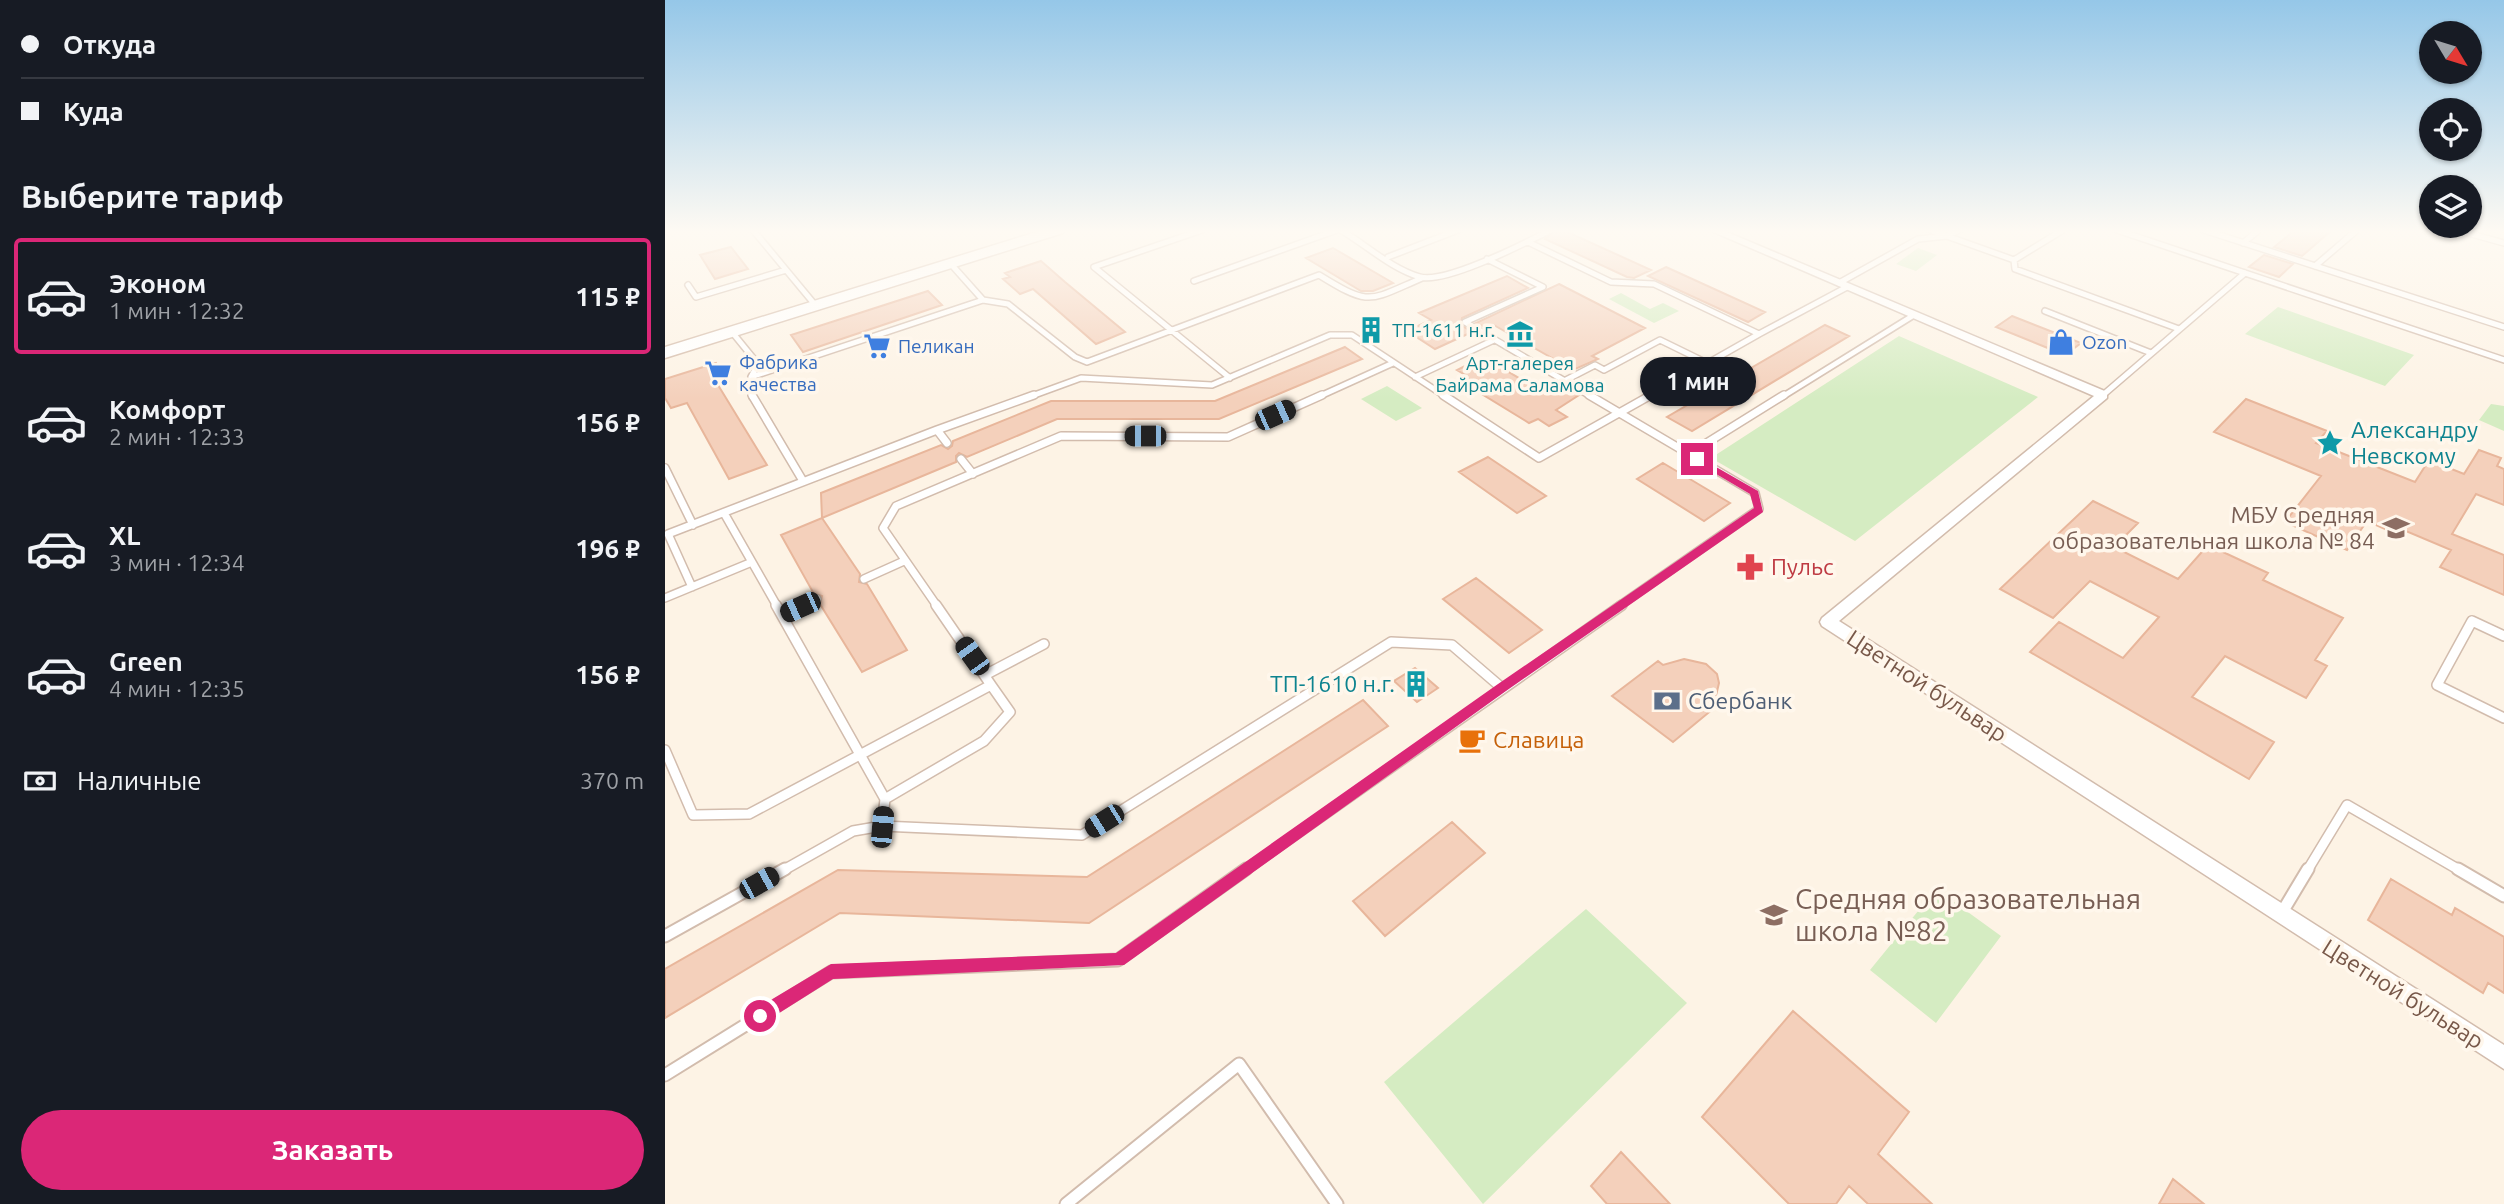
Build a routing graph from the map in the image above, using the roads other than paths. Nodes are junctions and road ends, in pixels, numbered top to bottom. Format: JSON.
{"nodes":[{"id":1,"x":689,"y":286,"type":"edge"},
{"id":2,"x":732,"y":286,"type":"edge"},
{"id":3,"x":799,"y":286,"type":"edge"},
{"id":4,"x":879,"y":286,"type":"edge"},
{"id":5,"x":970,"y":286,"type":"edge"},
{"id":6,"x":1118,"y":286,"type":"edge"},
{"id":7,"x":1290,"y":286,"type":"edge"},
{"id":8,"x":1337,"y":286,"type":"edge"},
{"id":9,"x":1402,"y":286,"type":"edge"},
{"id":10,"x":1541,"y":286,"type":"edge"},
{"id":11,"x":1659,"y":286,"type":"edge"},
{"id":12,"x":1841,"y":286,"type":"edge"},
{"id":13,"x":1846,"y":286,"type":"edge"},
{"id":14,"x":2062,"y":286,"type":"edge"},
{"id":15,"x":2229,"y":286,"type":"edge"},
{"id":16,"x":2293,"y":286,"type":"edge"},
{"id":17,"x":2376,"y":286,"type":"edge"},
{"id":18,"x":983,"y":300,"type":"junction"},
{"id":19,"x":816,"y":306,"type":"junction"},
{"id":20,"x":2045,"y":311,"type":"dead end"},
{"id":21,"x":1914,"y":315,"type":"junction"},
{"id":22,"x":2504,"y":327,"type":"edge"},
{"id":23,"x":2179,"y":329,"type":"junction"},
{"id":24,"x":1173,"y":331,"type":"junction"},
{"id":25,"x":732,"y":332,"type":"junction"},
{"id":26,"x":1759,"y":334,"type":"junction"},
{"id":27,"x":1494,"y":340,"type":"junction"},
{"id":28,"x":665,"y":353,"type":"edge"},
{"id":29,"x":2151,"y":353,"type":"junction"},
{"id":30,"x":2504,"y":360,"type":"edge"},
{"id":31,"x":1087,"y":362,"type":"junction"},
{"id":32,"x":1393,"y":363,"type":"junction"},
{"id":33,"x":1707,"y":363,"type":"junction"},
{"id":34,"x":751,"y":377,"type":"junction"},
{"id":35,"x":1415,"y":377,"type":"junction"},
{"id":36,"x":1081,"y":378,"type":"junction"},
{"id":37,"x":1230,"y":378,"type":"junction"},
{"id":38,"x":1565,"y":381,"type":"junction"},
{"id":39,"x":2103,"y":395,"type":"junction"},
{"id":40,"x":1619,"y":413,"type":"junction"},
{"id":41,"x":937,"y":430,"type":"junction"},
{"id":42,"x":947,"y":443,"type":"dead end"},
{"id":43,"x":1689,"y":454,"type":"junction"},
{"id":44,"x":961,"y":459,"type":"dead end"},
{"id":45,"x":665,"y":468,"type":"edge"},
{"id":46,"x":973,"y":474,"type":"junction"},
{"id":47,"x":803,"y":481,"type":"junction"},
{"id":48,"x":724,"y":513,"type":"junction"},
{"id":49,"x":693,"y":525,"type":"junction"},
{"id":50,"x":666,"y":535,"type":"edge"},
{"id":51,"x":904,"y":561,"type":"junction"},
{"id":52,"x":752,"y":562,"type":"junction"},
{"id":53,"x":864,"y":579,"type":"dead end"},
{"id":54,"x":692,"y":587,"type":"junction"},
{"id":55,"x":665,"y":598,"type":"edge"},
{"id":56,"x":817,"y":599,"type":"dead end"},
{"id":57,"x":782,"y":615,"type":"junction"},
{"id":58,"x":2504,"y":636,"type":"edge"},
{"id":59,"x":1044,"y":644,"type":"dead end"},
{"id":60,"x":985,"y":676,"type":"junction"},
{"id":61,"x":992,"y":684,"type":"junction"},
{"id":62,"x":1502,"y":688,"type":"junction"},
{"id":63,"x":2504,"y":718,"type":"edge"},
{"id":64,"x":665,"y":750,"type":"edge"},
{"id":65,"x":861,"y":754,"type":"junction"},
{"id":66,"x":885,"y":799,"type":"junction"},
{"id":67,"x":882,"y":827,"type":"junction"},
{"id":68,"x":2504,"y":896,"type":"edge"},
{"id":69,"x":2280,"y":915,"type":"junction"},
{"id":70,"x":665,"y":936,"type":"edge"},
{"id":71,"x":2504,"y":1058,"type":"edge"},
{"id":72,"x":665,"y":1075,"type":"edge"},
{"id":73,"x":1066,"y":1204,"type":"edge"},
{"id":74,"x":1337,"y":1204,"type":"edge"}],
"edges":[{"from":1,"to":2,"type":"lane"},
{"from":3,"to":19,"type":"lane"},
{"from":4,"to":19,"type":"main road"},
{"from":5,"to":18,"type":"lane"},
{"from":6,"to":24,"type":"lane"},
{"from":7,"to":24,"type":"lane"},
{"from":8,"to":9,"type":"lane"},
{"from":10,"to":27,"type":"lane"},
{"from":11,"to":26,"type":"lane"},
{"from":12,"to":26,"type":"lane"},
{"from":13,"to":21,"type":"street"},
{"from":14,"to":23,"type":"lane"},
{"from":15,"to":23,"type":"lane"},
{"from":16,"to":30,"type":"lane"},
{"from":17,"to":22,"type":"lane"},
{"from":18,"to":31,"type":"lane"},
{"from":18,"to":34,"type":"lane"},
{"from":19,"to":25,"type":"main road"},
{"from":20,"to":29,"type":"lane"},
{"from":21,"to":39,"type":"street"},
{"from":21,"to":43,"type":"lane"},
{"from":23,"to":29,"type":"lane"},
{"from":24,"to":31,"type":"lane"},
{"from":24,"to":37,"type":"lane"},
{"from":25,"to":28,"type":"main road"},
{"from":25,"to":34,"type":"lane"},
{"from":26,"to":33,"type":"lane"},
{"from":27,"to":35,"type":"lane"},
{"from":27,"to":38,"type":"lane"},
{"from":29,"to":39,"type":"lane"},
{"from":31,"to":36,"type":"lane"},
{"from":32,"to":35,"type":"lane"},
{"from":32,"to":37,"type":"lane"},
{"from":32,"to":46,"type":"lane"},
{"from":33,"to":38,"type":"lane"},
{"from":33,"to":40,"type":"lane"},
{"from":34,"to":47,"type":"lane"},
{"from":35,"to":40,"type":"lane"},
{"from":36,"to":37,"type":"lane"},
{"from":36,"to":41,"type":"lane"},
{"from":38,"to":40,"type":"lane"},
{"from":39,"to":69,"type":"street","name":"Цветной бульвар"},
{"from":40,"to":43,"type":"lane"},
{"from":41,"to":42,"type":"lane"},
{"from":41,"to":47,"type":"lane"},
{"from":43,"to":62,"type":"lane"},
{"from":44,"to":46,"type":"lane"},
{"from":45,"to":49,"type":"lane"},
{"from":46,"to":51,"type":"lane"},
{"from":47,"to":48,"type":"lane"},
{"from":48,"to":49,"type":"lane"},
{"from":48,"to":52,"type":"lane"},
{"from":49,"to":50,"type":"lane"},
{"from":50,"to":54,"type":"lane"},
{"from":51,"to":53,"type":"lane"},
{"from":51,"to":60,"type":"lane"},
{"from":52,"to":54,"type":"lane"},
{"from":52,"to":57,"type":"lane"},
{"from":54,"to":55,"type":"lane"},
{"from":56,"to":57,"type":"lane"},
{"from":57,"to":65,"type":"lane"},
{"from":58,"to":63,"type":"lane"},
{"from":59,"to":60,"type":"lane"},
{"from":60,"to":61,"type":"lane"},
{"from":61,"to":65,"type":"lane"},
{"from":61,"to":66,"type":"lane"},
{"from":62,"to":67,"type":"lane"},
{"from":62,"to":72,"type":"lane"},
{"from":64,"to":65,"type":"lane"},
{"from":65,"to":66,"type":"lane"},
{"from":66,"to":67,"type":"lane"},
{"from":67,"to":70,"type":"lane"},
{"from":68,"to":69,"type":"lane"},
{"from":69,"to":71,"type":"street","name":"Цветной бульвар"},
{"from":73,"to":74,"type":"lane"}]}
